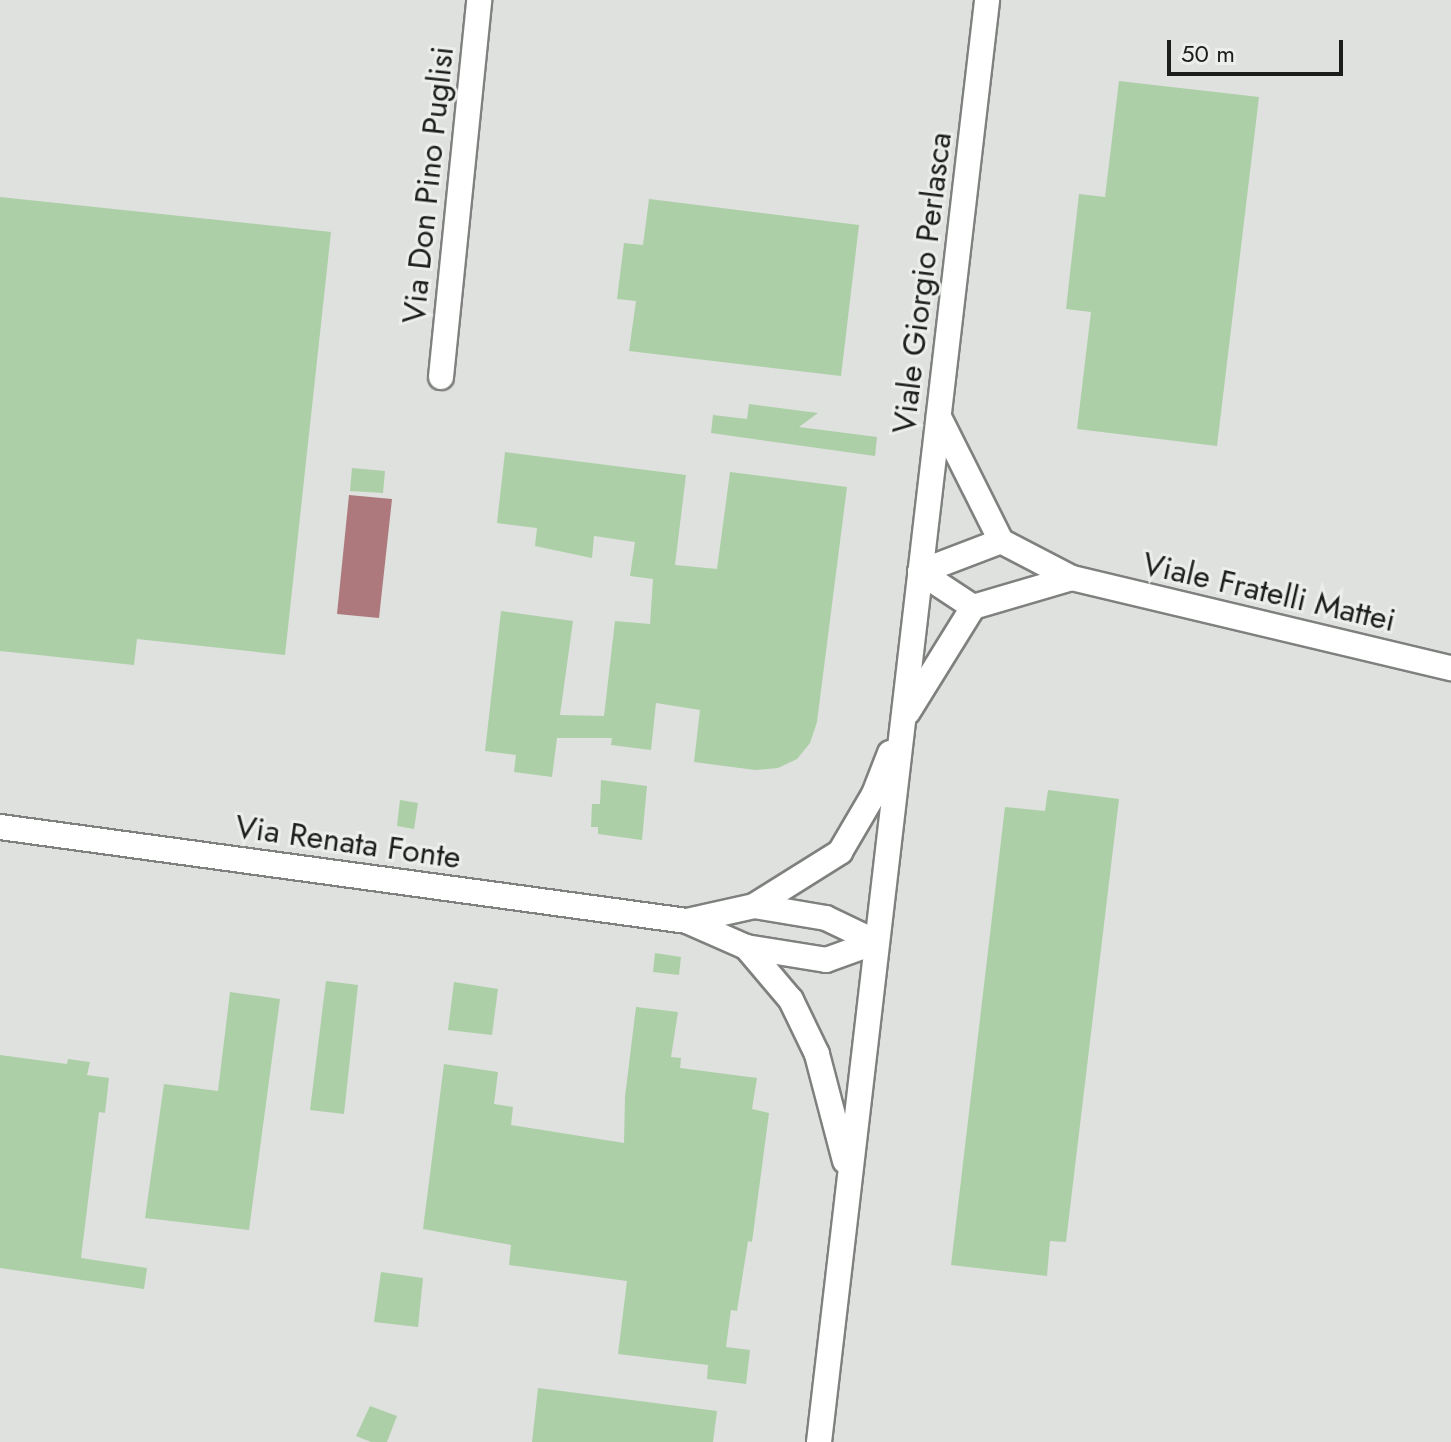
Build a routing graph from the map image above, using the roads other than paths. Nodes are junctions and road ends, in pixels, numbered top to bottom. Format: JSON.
{"nodes":[{"id":1,"x":479,"y":0,"type":"edge"},
{"id":2,"x":987,"y":0,"type":"edge"},
{"id":3,"x":441,"y":377,"type":"dead end"},
{"id":4,"x":939,"y":417,"type":"junction"},
{"id":5,"x":1001,"y":541,"type":"junction"},
{"id":6,"x":920,"y":572,"type":"junction"},
{"id":7,"x":1072,"y":578,"type":"junction"},
{"id":8,"x":973,"y":607,"type":"junction"},
{"id":9,"x":1451,"y":668,"type":"edge"},
{"id":10,"x":903,"y":721,"type":"junction"},
{"id":11,"x":0,"y":827,"type":"edge"},
{"id":12,"x":754,"y":906,"type":"junction"},
{"id":13,"x":687,"y":921,"type":"junction"},
{"id":14,"x":876,"y":942,"type":"junction"},
{"id":15,"x":746,"y":947,"type":"junction"},
{"id":16,"x":849,"y":1175,"type":"junction"},
{"id":17,"x":819,"y":1442,"type":"edge"}],
"edges":[{"from":1,"to":3,"type":"street","name":"Via Don Pino Puglisi"},
{"from":2,"to":4,"type":"street","name":"Viale Giorgio Perlasca"},
{"from":4,"to":5,"type":"street"},
{"from":4,"to":6,"type":"street","name":"Viale Giorgio Perlasca"},
{"from":5,"to":6,"type":"street"},
{"from":5,"to":7,"type":"street","name":"Viale Fratelli Mattei"},
{"from":6,"to":8,"type":"street"},
{"from":6,"to":10,"type":"street","name":"Viale Giorgio Perlasca"},
{"from":7,"to":8,"type":"street","name":"Viale Fratelli Mattei"},
{"from":7,"to":9,"type":"street","name":"Viale Fratelli Mattei"},
{"from":8,"to":10,"type":"street"},
{"from":10,"to":12,"type":"street","name":"Via Renata Fonte"},
{"from":10,"to":14,"type":"street"},
{"from":11,"to":13,"type":"street","name":"Via Renata Fonte"},
{"from":12,"to":13,"type":"street","name":"Via Renata Fonte"},
{"from":12,"to":14,"type":"street","name":"Via Renata Fonte"},
{"from":13,"to":15,"type":"street","name":"Via Renata Fonte"},
{"from":14,"to":15,"type":"street","name":"Via Renata Fonte"},
{"from":14,"to":16,"type":"street"},
{"from":15,"to":16,"type":"street","name":"Via Renata Fonte"},
{"from":16,"to":17,"type":"street"}]}
